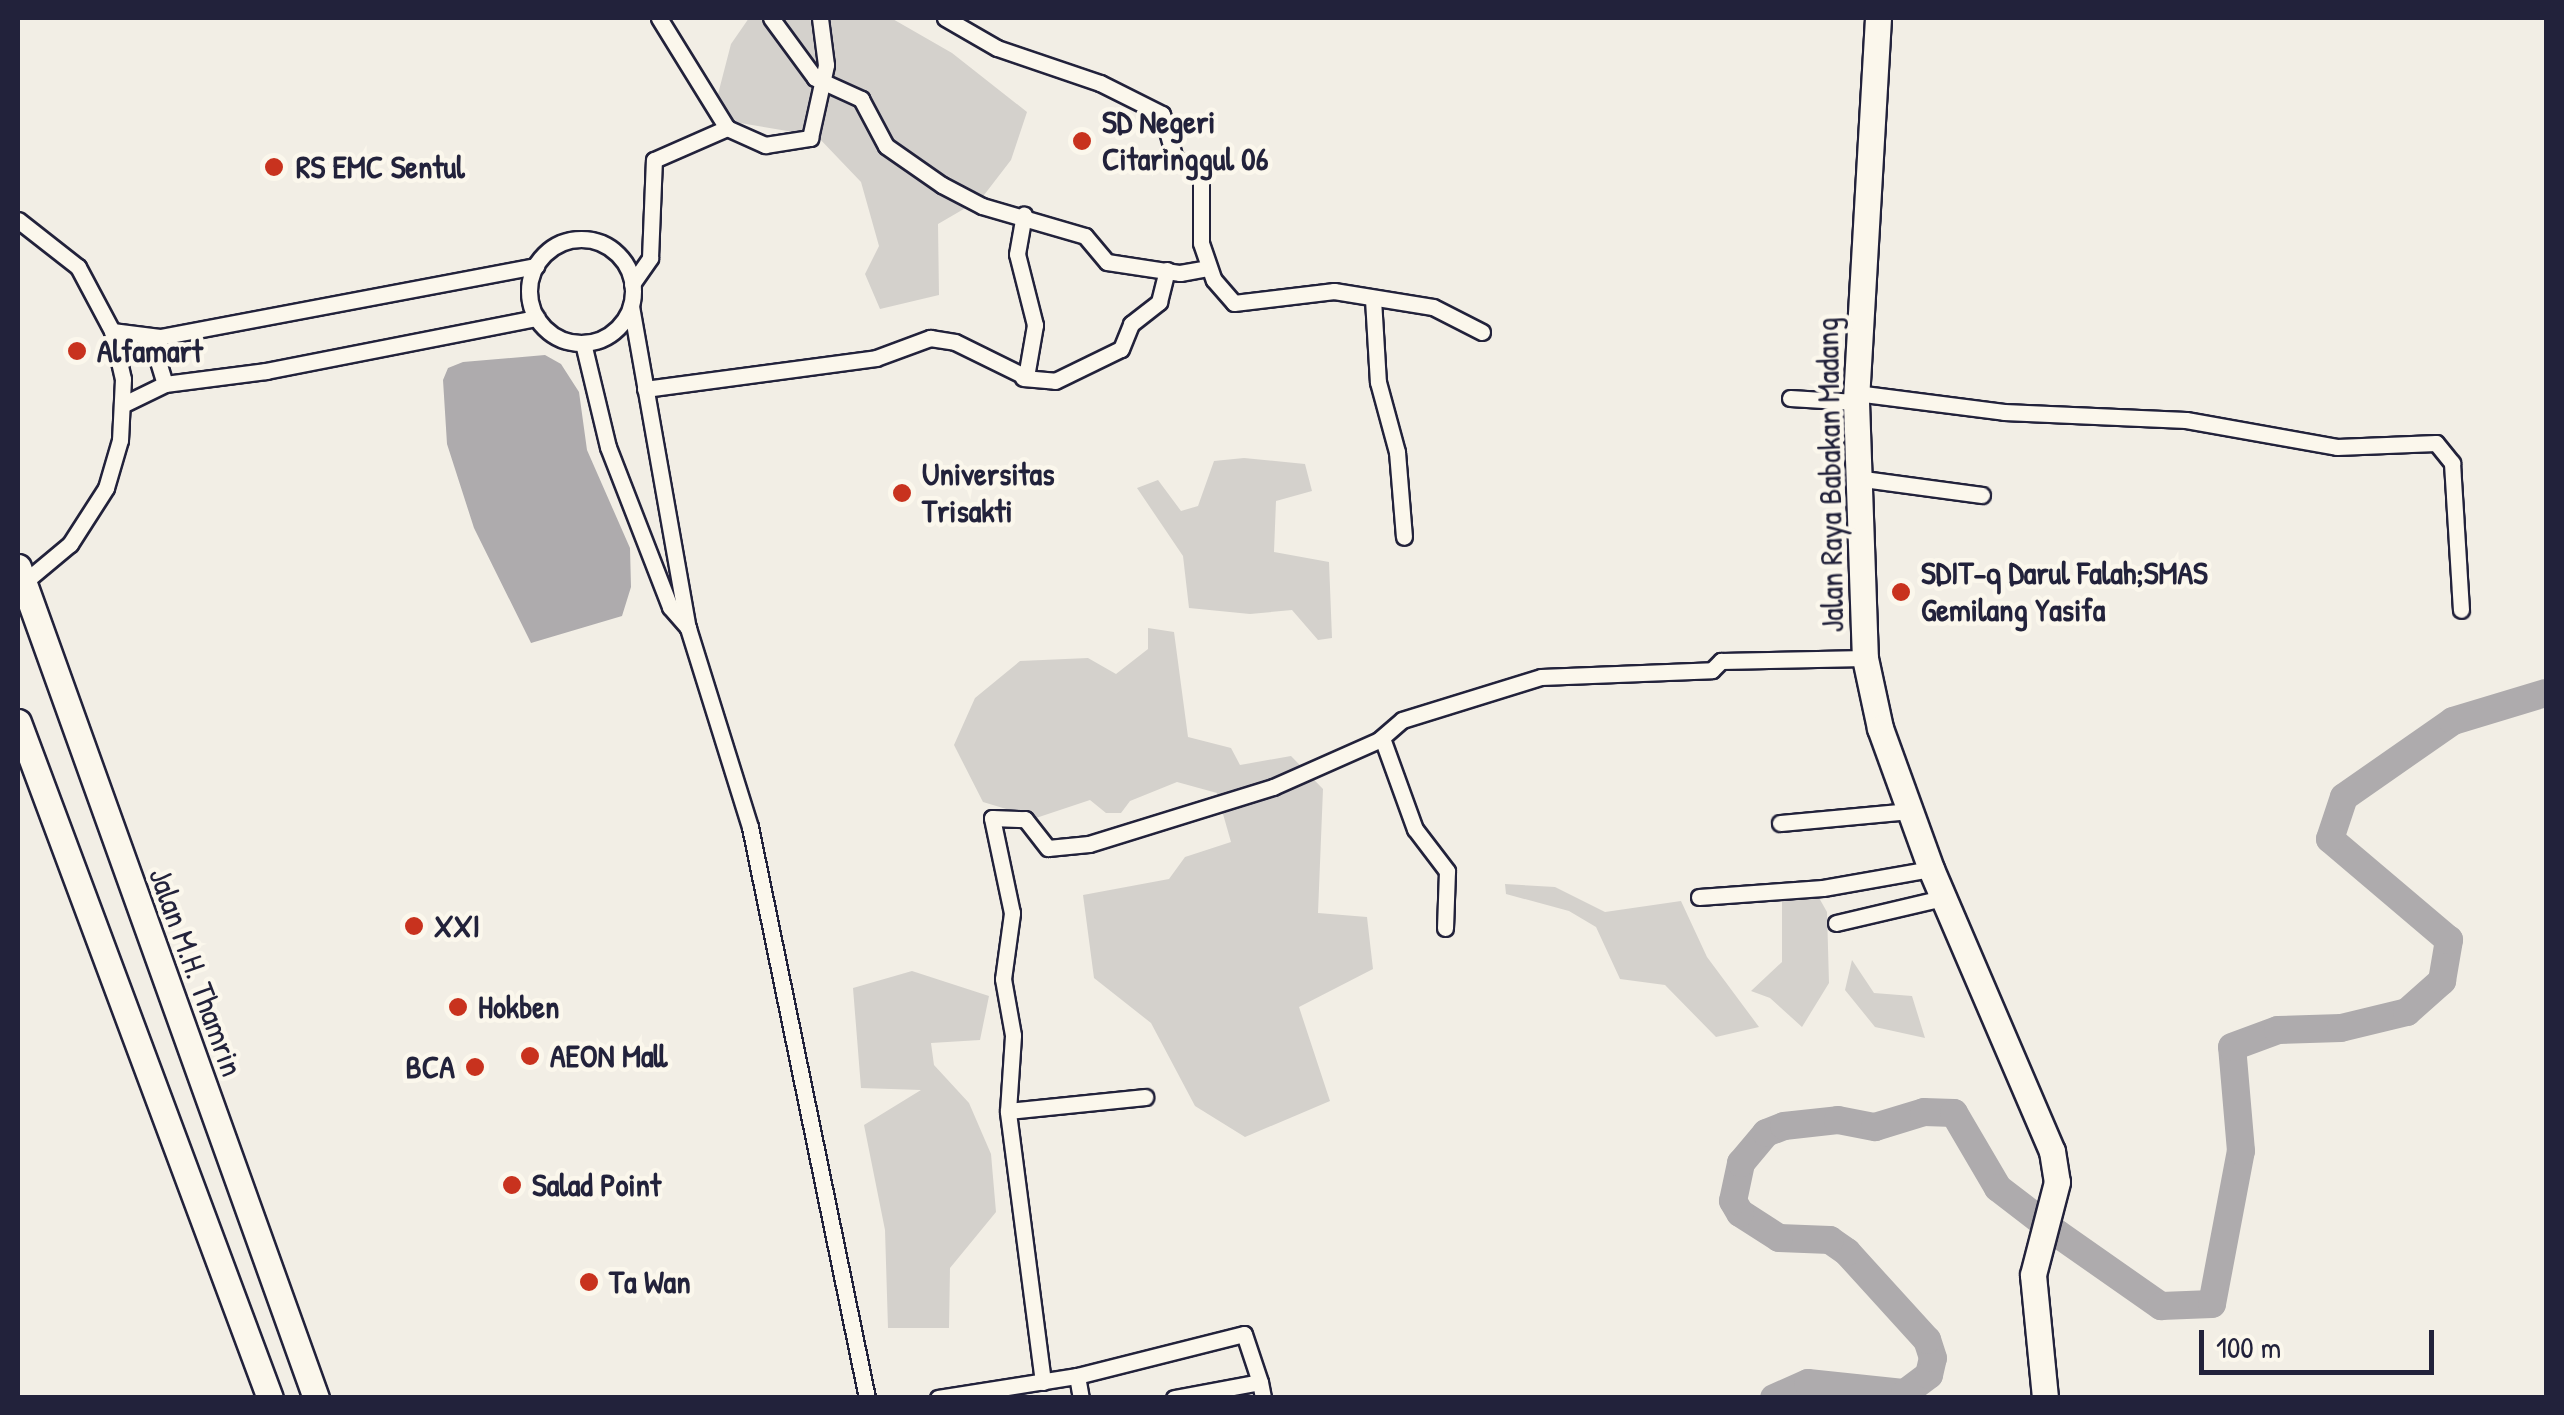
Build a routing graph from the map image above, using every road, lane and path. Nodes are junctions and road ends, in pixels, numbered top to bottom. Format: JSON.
{"nodes":[{"id":1,"x":659,"y":18,"type":"edge"},
{"id":2,"x":772,"y":18,"type":"edge"},
{"id":3,"x":820,"y":18,"type":"edge"},
{"id":4,"x":944,"y":18,"type":"edge"},
{"id":5,"x":1878,"y":18,"type":"edge"},
{"id":6,"x":822,"y":84,"type":"junction"},
{"id":7,"x":727,"y":128,"type":"junction"},
{"id":8,"x":1024,"y":214,"type":"junction"},
{"id":9,"x":18,"y":220,"type":"edge"},
{"id":10,"x":536,"y":266,"type":"junction"},
{"id":11,"x":1209,"y":268,"type":"junction"},
{"id":12,"x":1167,"y":270,"type":"junction"},
{"id":13,"x":632,"y":284,"type":"junction"},
{"id":14,"x":1374,"y":299,"type":"junction"},
{"id":15,"x":631,"y":306,"type":"junction"},
{"id":16,"x":537,"y":318,"type":"junction"},
{"id":17,"x":112,"y":331,"type":"junction"},
{"id":18,"x":1482,"y":332,"type":"dead end"},
{"id":19,"x":160,"y":337,"type":"junction"},
{"id":20,"x":583,"y":343,"type":"junction"},
{"id":21,"x":1023,"y":378,"type":"junction"},
{"id":22,"x":165,"y":384,"type":"junction"},
{"id":23,"x":645,"y":389,"type":"junction"},
{"id":24,"x":1856,"y":397,"type":"junction"},
{"id":25,"x":1790,"y":398,"type":"dead end"},
{"id":26,"x":122,"y":405,"type":"junction"},
{"id":27,"x":1856,"y":478,"type":"junction"},
{"id":28,"x":1982,"y":495,"type":"dead end"},
{"id":29,"x":1404,"y":537,"type":"dead end"},
{"id":30,"x":20,"y":576,"type":"edge"},
{"id":31,"x":2461,"y":610,"type":"dead end"},
{"id":32,"x":688,"y":628,"type":"junction"},
{"id":33,"x":1865,"y":658,"type":"junction"},
{"id":34,"x":18,"y":722,"type":"edge"},
{"id":35,"x":1382,"y":738,"type":"junction"},
{"id":36,"x":1910,"y":811,"type":"junction"},
{"id":37,"x":1780,"y":823,"type":"dead end"},
{"id":38,"x":1931,"y":869,"type":"junction"},
{"id":39,"x":1699,"y":897,"type":"dead end"},
{"id":40,"x":1942,"y":898,"type":"junction"},
{"id":41,"x":1836,"y":923,"type":"dead end"},
{"id":42,"x":1445,"y":928,"type":"dead end"},
{"id":43,"x":1145,"y":1097,"type":"dead end"},
{"id":44,"x":1008,"y":1111,"type":"junction"},
{"id":45,"x":1077,"y":1376,"type":"junction"},
{"id":46,"x":1043,"y":1382,"type":"junction"},
{"id":47,"x":1261,"y":1390,"type":"edge"},
{"id":48,"x":270,"y":1398,"type":"edge"},
{"id":49,"x":316,"y":1398,"type":"edge"},
{"id":50,"x":867,"y":1398,"type":"edge"},
{"id":51,"x":938,"y":1398,"type":"edge"},
{"id":52,"x":1081,"y":1398,"type":"edge"},
{"id":53,"x":1174,"y":1398,"type":"edge"},
{"id":54,"x":2045,"y":1398,"type":"edge"}],
"edges":[{"from":1,"to":7,"type":"street"},
{"from":2,"to":6,"type":"street"},
{"from":3,"to":6,"type":"street"},
{"from":4,"to":11,"type":"street"},
{"from":5,"to":24,"type":"main road","name":"Jalan Raya Babakan Madang"},
{"from":6,"to":7,"type":"street"},
{"from":6,"to":8,"type":"street"},
{"from":7,"to":13,"type":"street"},
{"from":8,"to":12,"type":"street"},
{"from":8,"to":21,"type":"street"},
{"from":9,"to":17,"type":"street"},
{"from":10,"to":13,"type":"street"},
{"from":10,"to":16,"type":"street"},
{"from":10,"to":19,"type":"street"},
{"from":11,"to":12,"type":"street"},
{"from":11,"to":14,"type":"street"},
{"from":12,"to":21,"type":"street"},
{"from":13,"to":15,"type":"street"},
{"from":14,"to":18,"type":"street"},
{"from":14,"to":29,"type":"street"},
{"from":15,"to":20,"type":"street"},
{"from":15,"to":23,"type":"street"},
{"from":16,"to":20,"type":"street"},
{"from":16,"to":22,"type":"street"},
{"from":17,"to":19,"type":"street"},
{"from":17,"to":26,"type":"street"},
{"from":19,"to":22,"type":"street"},
{"from":20,"to":32,"type":"street"},
{"from":21,"to":23,"type":"street"},
{"from":22,"to":26,"type":"street"},
{"from":23,"to":32,"type":"street"},
{"from":24,"to":25,"type":"street"},
{"from":24,"to":27,"type":"main road","name":"Jalan Raya Babakan Madang"},
{"from":24,"to":31,"type":"street"},
{"from":26,"to":30,"type":"street"},
{"from":27,"to":28,"type":"street"},
{"from":27,"to":33,"type":"main road","name":"Jalan Raya Babakan Madang"},
{"from":30,"to":49,"type":"main road","name":"Jalan M.H. Thamrin"},
{"from":32,"to":50,"type":"street"},
{"from":33,"to":35,"type":"street"},
{"from":33,"to":36,"type":"main road","name":"Jalan Raya Babakan Madang"},
{"from":34,"to":48,"type":"main road"},
{"from":35,"to":42,"type":"street"},
{"from":35,"to":44,"type":"street"},
{"from":36,"to":37,"type":"street"},
{"from":36,"to":38,"type":"main road","name":"Jalan Raya Babakan Madang"},
{"from":38,"to":39,"type":"street"},
{"from":38,"to":40,"type":"main road","name":"Jalan Raya Babakan Madang"},
{"from":40,"to":41,"type":"street"},
{"from":40,"to":54,"type":"main road","name":"Jalan Raya Babakan Madang"},
{"from":43,"to":44,"type":"street"},
{"from":44,"to":46,"type":"street"},
{"from":45,"to":46,"type":"street"},
{"from":45,"to":47,"type":"street"},
{"from":45,"to":52,"type":"street"},
{"from":46,"to":51,"type":"street"},
{"from":47,"to":53,"type":"street"}]}
